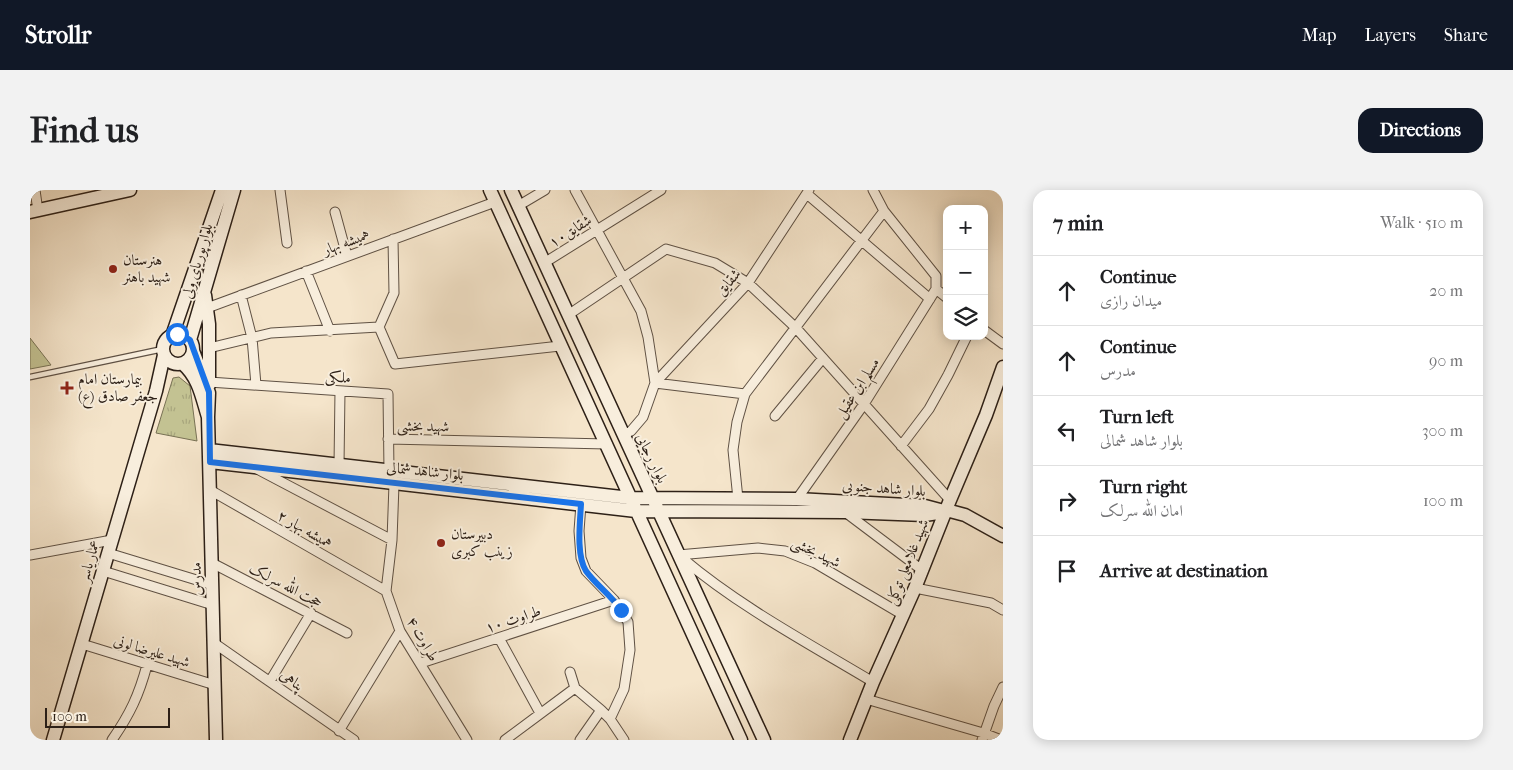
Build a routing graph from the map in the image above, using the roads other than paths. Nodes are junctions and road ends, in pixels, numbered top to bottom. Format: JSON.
{"nodes":[{"id":1,"x":35,"y":190,"type":"edge"},
{"id":2,"x":130,"y":190,"type":"edge"},
{"id":3,"x":222,"y":190,"type":"edge"},
{"id":4,"x":234,"y":190,"type":"edge"},
{"id":5,"x":280,"y":190,"type":"edge"},
{"id":6,"x":511,"y":190,"type":"edge"},
{"id":7,"x":545,"y":190,"type":"edge"},
{"id":8,"x":575,"y":190,"type":"edge"},
{"id":9,"x":661,"y":190,"type":"edge"},
{"id":10,"x":873,"y":190,"type":"edge"},
{"id":11,"x":808,"y":192,"type":"edge"},
{"id":12,"x":492,"y":196,"type":"edge"},
{"id":13,"x":518,"y":206,"type":"junction"},
{"id":14,"x":34,"y":211,"type":"edge"},
{"id":15,"x":884,"y":211,"type":"junction"},
{"id":16,"x":335,"y":212,"type":"dead end"},
{"id":17,"x":597,"y":230,"type":"junction"},
{"id":18,"x":393,"y":239,"type":"junction"},
{"id":19,"x":862,"y":240,"type":"junction"},
{"id":20,"x":288,"y":243,"type":"dead end"},
{"id":21,"x":347,"y":256,"type":"junction"},
{"id":22,"x":544,"y":263,"type":"junction"},
{"id":23,"x":306,"y":271,"type":"junction"},
{"id":24,"x":624,"y":277,"type":"junction"},
{"id":25,"x":748,"y":282,"type":"junction"},
{"id":26,"x":936,"y":289,"type":"junction"},
{"id":27,"x":205,"y":291,"type":"junction"},
{"id":28,"x":241,"y":295,"type":"junction"},
{"id":29,"x":943,"y":295,"type":"edge"},
{"id":30,"x":930,"y":299,"type":"junction"},
{"id":31,"x":207,"y":308,"type":"junction"},
{"id":32,"x":568,"y":315,"type":"junction"},
{"id":33,"x":379,"y":327,"type":"junction"},
{"id":34,"x":796,"y":328,"type":"junction"},
{"id":35,"x":330,"y":331,"type":"junction"},
{"id":36,"x":988,"y":333,"type":"edge"},
{"id":37,"x":172,"y":336,"type":"junction"},
{"id":38,"x":252,"y":338,"type":"junction"},
{"id":39,"x":965,"y":340,"type":"edge"},
{"id":40,"x":1003,"y":344,"type":"edge"},
{"id":41,"x":192,"y":346,"type":"junction"},
{"id":42,"x":560,"y":346,"type":"junction"},
{"id":43,"x":209,"y":348,"type":"junction"},
{"id":44,"x":164,"y":352,"type":"junction"},
{"id":45,"x":823,"y":358,"type":"junction"},
{"id":46,"x":180,"y":364,"type":"junction"},
{"id":47,"x":1003,"y":367,"type":"edge"},
{"id":48,"x":30,"y":377,"type":"edge"},
{"id":49,"x":655,"y":383,"type":"junction"},
{"id":50,"x":256,"y":385,"type":"junction"},
{"id":51,"x":209,"y":387,"type":"junction"},
{"id":52,"x":156,"y":391,"type":"junction"},
{"id":53,"x":340,"y":391,"type":"junction"},
{"id":54,"x":745,"y":394,"type":"junction"},
{"id":55,"x":864,"y":404,"type":"junction"},
{"id":56,"x":775,"y":416,"type":"dead end"},
{"id":57,"x":208,"y":417,"type":"junction"},
{"id":58,"x":623,"y":434,"type":"junction"},
{"id":59,"x":388,"y":439,"type":"junction"},
{"id":60,"x":606,"y":444,"type":"junction"},
{"id":61,"x":901,"y":446,"type":"junction"},
{"id":62,"x":209,"y":456,"type":"junction"},
{"id":63,"x":339,"y":465,"type":"junction"},
{"id":64,"x":254,"y":468,"type":"junction"},
{"id":65,"x":389,"y":471,"type":"junction"},
{"id":66,"x":394,"y":484,"type":"junction"},
{"id":67,"x":210,"y":490,"type":"junction"},
{"id":68,"x":630,"y":498,"type":"junction"},
{"id":69,"x":654,"y":498,"type":"junction"},
{"id":70,"x":738,"y":499,"type":"junction"},
{"id":71,"x":797,"y":499,"type":"junction"},
{"id":72,"x":581,"y":504,"type":"junction"},
{"id":73,"x":947,"y":506,"type":"junction"},
{"id":74,"x":636,"y":511,"type":"junction"},
{"id":75,"x":660,"y":511,"type":"junction"},
{"id":76,"x":845,"y":512,"type":"junction"},
{"id":77,"x":1003,"y":536,"type":"edge"},
{"id":78,"x":112,"y":540,"type":"junction"},
{"id":79,"x":392,"y":540,"type":"junction"},
{"id":80,"x":108,"y":553,"type":"junction"},
{"id":81,"x":30,"y":555,"type":"edge"},
{"id":82,"x":678,"y":555,"type":"junction"},
{"id":83,"x":212,"y":563,"type":"junction"},
{"id":84,"x":922,"y":570,"type":"junction"},
{"id":85,"x":103,"y":571,"type":"junction"},
{"id":86,"x":212,"y":586,"type":"junction"},
{"id":87,"x":915,"y":588,"type":"junction"},
{"id":88,"x":386,"y":592,"type":"junction"},
{"id":89,"x":614,"y":600,"type":"junction"},
{"id":90,"x":213,"y":604,"type":"junction"},
{"id":91,"x":1003,"y":610,"type":"edge"},
{"id":92,"x":312,"y":613,"type":"junction"},
{"id":93,"x":903,"y":616,"type":"junction"},
{"id":94,"x":400,"y":631,"type":"junction"},
{"id":95,"x":347,"y":633,"type":"dead end"},
{"id":96,"x":499,"y":638,"type":"junction"},
{"id":97,"x":214,"y":643,"type":"junction"},
{"id":98,"x":82,"y":644,"type":"junction"},
{"id":99,"x":421,"y":663,"type":"junction"},
{"id":100,"x":147,"y":665,"type":"junction"},
{"id":101,"x":570,"y":672,"type":"dead end"},
{"id":102,"x":270,"y":681,"type":"junction"},
{"id":103,"x":873,"y":682,"type":"junction"},
{"id":104,"x":215,"y":685,"type":"junction"},
{"id":105,"x":574,"y":688,"type":"junction"},
{"id":106,"x":1003,"y":689,"type":"edge"},
{"id":107,"x":866,"y":699,"type":"junction"},
{"id":108,"x":601,"y":710,"type":"junction"},
{"id":109,"x":540,"y":713,"type":"junction"},
{"id":110,"x":610,"y":719,"type":"junction"},
{"id":111,"x":339,"y":730,"type":"junction"},
{"id":112,"x":983,"y":736,"type":"edge"},
{"id":113,"x":53,"y":740,"type":"edge"},
{"id":114,"x":112,"y":740,"type":"edge"},
{"id":115,"x":216,"y":740,"type":"edge"},
{"id":116,"x":354,"y":740,"type":"edge"},
{"id":117,"x":467,"y":740,"type":"edge"},
{"id":118,"x":505,"y":740,"type":"edge"},
{"id":119,"x":580,"y":740,"type":"edge"},
{"id":120,"x":624,"y":740,"type":"edge"},
{"id":121,"x":740,"y":740,"type":"edge"},
{"id":122,"x":764,"y":740,"type":"edge"},
{"id":123,"x":850,"y":740,"type":"edge"},
{"id":124,"x":1001,"y":740,"type":"edge"}],
"edges":[{"from":1,"to":14,"type":"street"},
{"from":2,"to":14,"type":"street"},
{"from":3,"to":37,"type":"street","name":"بلوار پوریای ولی"},
{"from":4,"to":27,"type":"street","name":"بلوار پوریای ولی"},
{"from":5,"to":20,"type":"street"},
{"from":6,"to":13,"type":"street","name":"بلوار رجایی"},
{"from":7,"to":13,"type":"street"},
{"from":8,"to":17,"type":"street"},
{"from":9,"to":17,"type":"street","name":"شقایق۱۰"},
{"from":10,"to":15,"type":"street"},
{"from":11,"to":19,"type":"street"},
{"from":11,"to":25,"type":"street","name":"شقایق"},
{"from":12,"to":18,"type":"street","name":"همیشه بهار"},
{"from":12,"to":42,"type":"street"},
{"from":13,"to":22,"type":"street","name":"بلوار رجایی"},
{"from":15,"to":19,"type":"street"},
{"from":15,"to":26,"type":"street"},
{"from":16,"to":21,"type":"street"},
{"from":17,"to":22,"type":"street","name":"شقایق۱۰"},
{"from":17,"to":24,"type":"street"},
{"from":18,"to":21,"type":"street","name":"همیشه بهار"},
{"from":18,"to":33,"type":"street"},
{"from":19,"to":30,"type":"street"},
{"from":19,"to":34,"type":"street"},
{"from":21,"to":23,"type":"street","name":"همیشه بهار"},
{"from":22,"to":32,"type":"street","name":"بلوار رجایی"},
{"from":23,"to":28,"type":"street","name":"همیشه بهار"},
{"from":23,"to":35,"type":"street"},
{"from":24,"to":25,"type":"street"},
{"from":24,"to":32,"type":"street"},
{"from":24,"to":49,"type":"street"},
{"from":25,"to":34,"type":"street"},
{"from":25,"to":49,"type":"street","name":"شقایق"},
{"from":26,"to":29,"type":"street"},
{"from":26,"to":30,"type":"street","name":"مسلم ابن عقیل"},
{"from":27,"to":31,"type":"street"},
{"from":27,"to":41,"type":"street","name":"بلوار پوریای ولی"},
{"from":28,"to":31,"type":"street","name":"همیشه بهار"},
{"from":28,"to":38,"type":"street"},
{"from":30,"to":55,"type":"street","name":"مسلم ابن عقیل"},
{"from":31,"to":43,"type":"street"},
{"from":32,"to":58,"type":"street","name":"بلوار رجایی"},
{"from":33,"to":35,"type":"street"},
{"from":33,"to":42,"type":"street"},
{"from":34,"to":45,"type":"street"},
{"from":34,"to":54,"type":"street"},
{"from":35,"to":38,"type":"street"},
{"from":36,"to":40,"type":"street"},
{"from":37,"to":41,"type":"street"},
{"from":37,"to":44,"type":"street"},
{"from":38,"to":43,"type":"street"},
{"from":38,"to":50,"type":"street"},
{"from":39,"to":61,"type":"street"},
{"from":41,"to":46,"type":"street"},
{"from":41,"to":51,"type":"street","name":"مدرس"},
{"from":42,"to":60,"type":"street"},
{"from":43,"to":51,"type":"street"},
{"from":44,"to":46,"type":"street"},
{"from":44,"to":48,"type":"lane"},
{"from":44,"to":52,"type":"street","name":"عمار یاسر"},
{"from":45,"to":55,"type":"street"},
{"from":45,"to":56,"type":"street"},
{"from":46,"to":52,"type":"street","name":"عمار یاسر"},
{"from":46,"to":57,"type":"street","name":"مدرس"},
{"from":47,"to":73,"type":"street","name":"شهید غلامعلی توکلی"},
{"from":49,"to":54,"type":"street"},
{"from":49,"to":58,"type":"street"},
{"from":50,"to":51,"type":"street","name":"ملکی"},
{"from":50,"to":53,"type":"street","name":"ملکی"},
{"from":51,"to":57,"type":"street","name":"مدرس"},
{"from":52,"to":78,"type":"street","name":"عمار یاسر"},
{"from":53,"to":59,"type":"street","name":"ملکی"},
{"from":53,"to":63,"type":"street"},
{"from":54,"to":70,"type":"street"},
{"from":55,"to":61,"type":"street"},
{"from":55,"to":71,"type":"street","name":"مسلم ابن عقیل"},
{"from":57,"to":62,"type":"street","name":"مدرس"},
{"from":58,"to":69,"type":"street","name":"بلوار رجایی"},
{"from":59,"to":60,"type":"street","name":"شهید بخشی"},
{"from":59,"to":65,"type":"street","name":"ملکی"},
{"from":60,"to":68,"type":"street"},
{"from":61,"to":73,"type":"street"},
{"from":62,"to":63,"type":"street","name":"بلوار شاهد شمالی"},
{"from":62,"to":64,"type":"street","name":"بلوار شاهد شمالی"},
{"from":62,"to":67,"type":"street","name":"مدرس"},
{"from":63,"to":65,"type":"street","name":"بلوار شاهد شمالی"},
{"from":64,"to":66,"type":"street","name":"بلوار شاهد شمالی"},
{"from":64,"to":79,"type":"street"},
{"from":65,"to":68,"type":"street","name":"بلوار شاهد شمالی"},
{"from":66,"to":72,"type":"street","name":"بلوار شاهد شمالی"},
{"from":66,"to":79,"type":"street","name":"طراوت ۴"},
{"from":67,"to":83,"type":"street","name":"مدرس"},
{"from":67,"to":88,"type":"street","name":"همیشه بهار ۲"},
{"from":68,"to":69,"type":"street","name":"بلوار شاهد شمالی"},
{"from":68,"to":74,"type":"street"},
{"from":69,"to":70,"type":"street","name":"بلوار شاهد جنوبی"},
{"from":69,"to":75,"type":"street","name":"بلوار رجایی"},
{"from":70,"to":71,"type":"street","name":"بلوار شاهد جنوبی"},
{"from":71,"to":73,"type":"street","name":"بلوار شاهد جنوبی"},
{"from":72,"to":74,"type":"street","name":"بلوار شاهد شمالی"},
{"from":72,"to":89,"type":"street"},
{"from":73,"to":76,"type":"street","name":"بلوار شاهد جنوبی"},
{"from":73,"to":77,"type":"street"},
{"from":73,"to":84,"type":"street","name":"شهید غلامعلی توکلی"},
{"from":74,"to":75,"type":"street","name":"بلوار شاهد جنوبی"},
{"from":74,"to":121,"type":"street"},
{"from":75,"to":76,"type":"street","name":"بلوار شاهد جنوبی"},
{"from":75,"to":82,"type":"street","name":"بلوار رجایی"},
{"from":76,"to":84,"type":"street"},
{"from":78,"to":80,"type":"street","name":"عمار یاسر"},
{"from":78,"to":81,"type":"street"},
{"from":79,"to":88,"type":"street","name":"طراوت ۴"},
{"from":80,"to":85,"type":"street","name":"عمار یاسر"},
{"from":80,"to":86,"type":"street"},
{"from":82,"to":93,"type":"street","name":"شهید بخشی"},
{"from":82,"to":103,"type":"street"},
{"from":82,"to":122,"type":"street","name":"بلوار رجایی"},
{"from":83,"to":86,"type":"street","name":"مدرس"},
{"from":83,"to":92,"type":"street","name":"حجت الله سرلک"},
{"from":84,"to":87,"type":"street","name":"شهید غلامعلی توکلی"},
{"from":85,"to":90,"type":"street"},
{"from":85,"to":98,"type":"street","name":"عمار یاسر"},
{"from":86,"to":90,"type":"street","name":"مدرس"},
{"from":87,"to":91,"type":"street"},
{"from":87,"to":93,"type":"street","name":"شهید غلامعلی توکلی"},
{"from":88,"to":94,"type":"street","name":"طراوت ۴"},
{"from":89,"to":96,"type":"street","name":"طراوت ۱۰"},
{"from":89,"to":110,"type":"street"},
{"from":90,"to":97,"type":"street","name":"مدرس"},
{"from":92,"to":95,"type":"street","name":"حجت الله سرلک"},
{"from":92,"to":102,"type":"street"},
{"from":93,"to":103,"type":"street","name":"شهید غلامعلی توکلی"},
{"from":94,"to":99,"type":"street","name":"طراوت ۴"},
{"from":94,"to":111,"type":"street"},
{"from":96,"to":99,"type":"street","name":"طراوت ۱۰"},
{"from":96,"to":109,"type":"street"},
{"from":97,"to":102,"type":"street","name":"پناهی"},
{"from":97,"to":104,"type":"street","name":"مدرس"},
{"from":98,"to":100,"type":"street","name":"شهید علیرضا لونی"},
{"from":98,"to":113,"type":"street","name":"عمار یاسر"},
{"from":99,"to":117,"type":"street","name":"طراوت ۴"},
{"from":100,"to":104,"type":"street","name":"شهید علیرضا لونی"},
{"from":100,"to":114,"type":"street"},
{"from":101,"to":105,"type":"street"},
{"from":102,"to":111,"type":"street","name":"پناهی"},
{"from":103,"to":107,"type":"street","name":"شهید غلامعلی توکلی"},
{"from":104,"to":115,"type":"street","name":"مدرس"},
{"from":105,"to":108,"type":"street"},
{"from":105,"to":109,"type":"street"},
{"from":106,"to":112,"type":"street"},
{"from":107,"to":112,"type":"street"},
{"from":107,"to":123,"type":"street","name":"شهید غلامعلی توکلی"},
{"from":108,"to":110,"type":"street"},
{"from":108,"to":119,"type":"street"},
{"from":109,"to":118,"type":"street"},
{"from":110,"to":120,"type":"street"},
{"from":111,"to":116,"type":"street","name":"پناهی"},
{"from":112,"to":124,"type":"street"}]}
